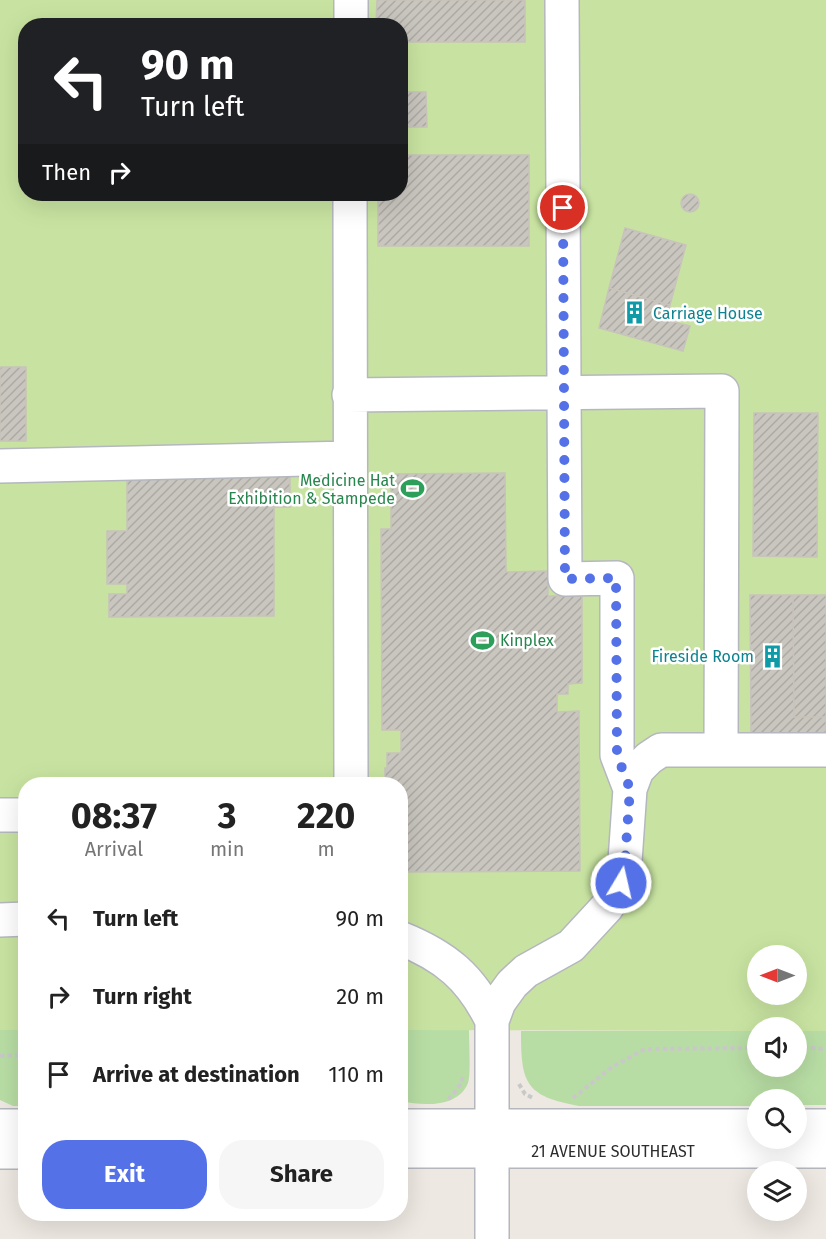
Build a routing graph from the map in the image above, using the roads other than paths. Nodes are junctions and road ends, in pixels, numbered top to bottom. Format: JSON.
{"nodes":[{"id":1,"x":351,"y":0,"type":"edge"},
{"id":2,"x":561,"y":0,"type":"edge"},
{"id":3,"x":351,"y":18,"type":"edge"},
{"id":4,"x":350,"y":201,"type":"edge"},
{"id":5,"x":565,"y":393,"type":"junction"},
{"id":6,"x":349,"y":395,"type":"junction"},
{"id":7,"x":350,"y":458,"type":"junction"},
{"id":8,"x":0,"y":466,"type":"edge"},
{"id":9,"x":721,"y":750,"type":"junction"},
{"id":10,"x":826,"y":750,"type":"edge"},
{"id":11,"x":351,"y":777,"type":"edge"},
{"id":12,"x":630,"y":789,"type":"junction"},
{"id":13,"x":0,"y":815,"type":"edge"},
{"id":14,"x":18,"y":815,"type":"edge"},
{"id":15,"x":18,"y":919,"type":"edge"},
{"id":16,"x":0,"y":920,"type":"edge"},
{"id":17,"x":408,"y":942,"type":"edge"},
{"id":18,"x":492,"y":1021,"type":"junction"},
{"id":19,"x":0,"y":1126,"type":"edge"},
{"id":20,"x":18,"y":1126,"type":"edge"},
{"id":21,"x":807,"y":1126,"type":"edge"},
{"id":22,"x":826,"y":1126,"type":"edge"},
{"id":23,"x":408,"y":1127,"type":"edge"},
{"id":24,"x":747,"y":1127,"type":"edge"},
{"id":25,"x":491,"y":1139,"type":"junction"},
{"id":26,"x":408,"y":1150,"type":"edge"},
{"id":27,"x":826,"y":1151,"type":"edge"},
{"id":28,"x":0,"y":1152,"type":"edge"},
{"id":29,"x":18,"y":1152,"type":"edge"},
{"id":30,"x":492,"y":1239,"type":"edge"}],
"edges":[{"from":1,"to":3,"type":"street"},
{"from":2,"to":5,"type":"street"},
{"from":4,"to":6,"type":"street"},
{"from":5,"to":6,"type":"street"},
{"from":5,"to":9,"type":"street"},
{"from":5,"to":12,"type":"street"},
{"from":6,"to":7,"type":"street"},
{"from":7,"to":8,"type":"street"},
{"from":7,"to":11,"type":"street"},
{"from":9,"to":10,"type":"street"},
{"from":9,"to":12,"type":"street"},
{"from":12,"to":18,"type":"street"},
{"from":13,"to":14,"type":"street"},
{"from":15,"to":16,"type":"street"},
{"from":17,"to":18,"type":"street"},
{"from":18,"to":25,"type":"street"},
{"from":19,"to":20,"type":"street"},
{"from":21,"to":22,"type":"street"},
{"from":23,"to":25,"type":"street","name":"21 AVENUE SOUTHEAST"},
{"from":24,"to":25,"type":"street","name":"21 AVENUE SOUTHEAST"},
{"from":25,"to":26,"type":"street","name":"21 AVENUE SOUTHEAST"},
{"from":25,"to":27,"type":"street","name":"21 AVENUE SOUTHEAST"},
{"from":25,"to":30,"type":"street"},
{"from":28,"to":29,"type":"street"}]}
